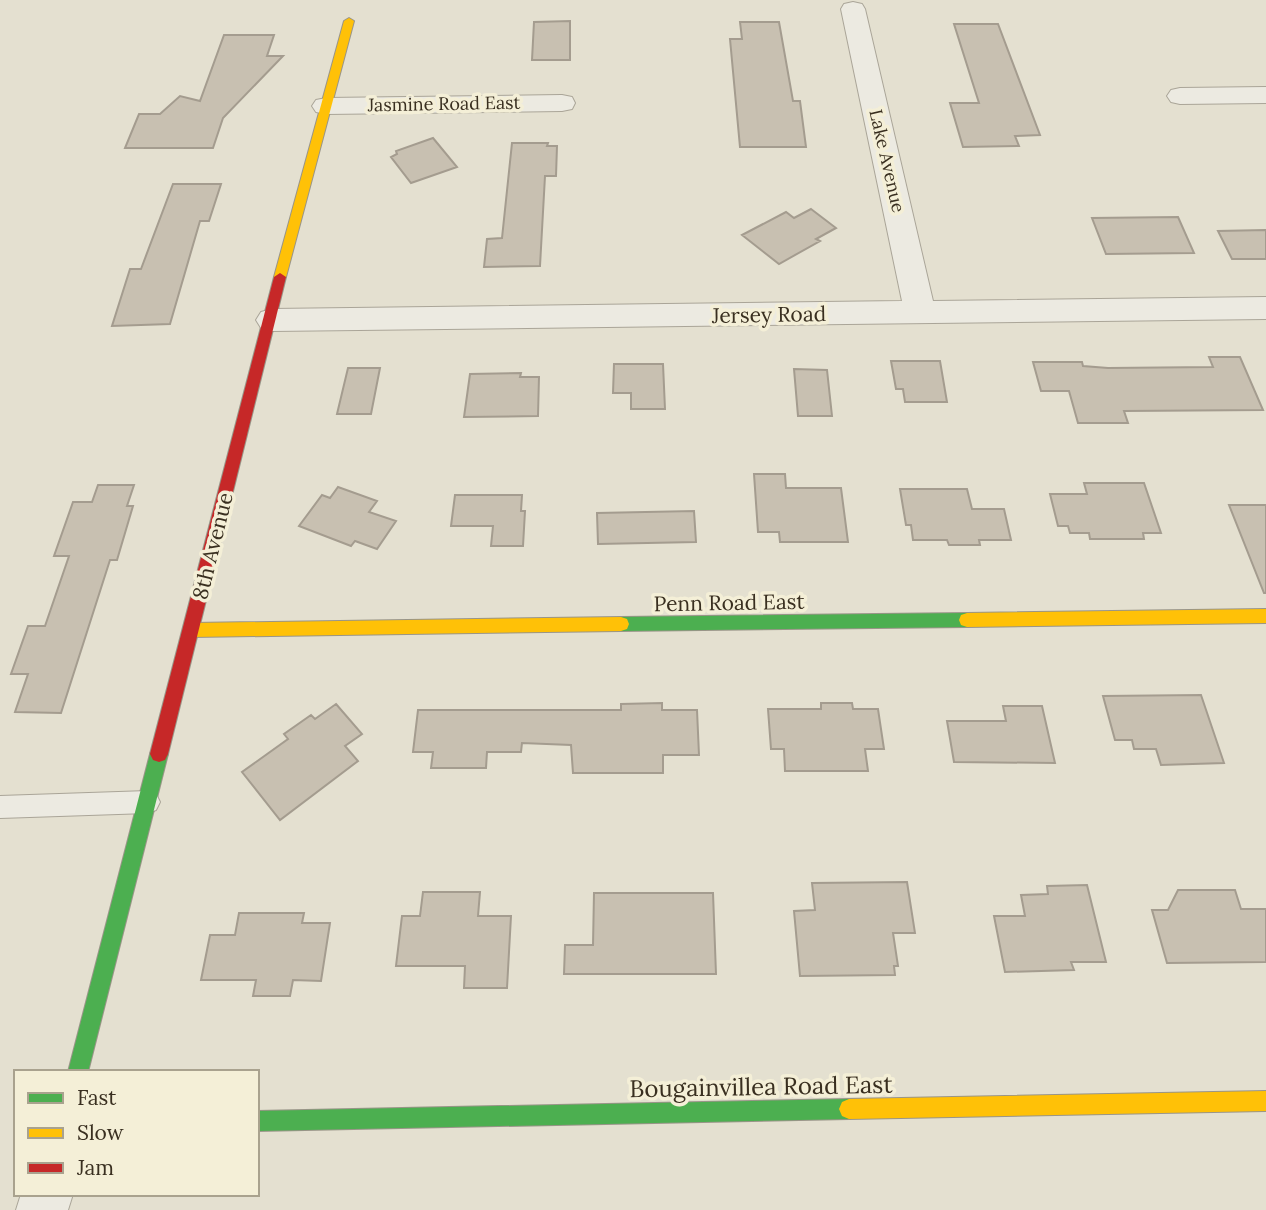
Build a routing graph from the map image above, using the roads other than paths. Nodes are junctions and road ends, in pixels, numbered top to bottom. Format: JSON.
{"nodes":[{"id":1,"x":853,"y":9,"type":"dead end"},
{"id":2,"x":349,"y":21,"type":"dead end"},
{"id":3,"x":1266,"y":95,"type":"edge"},
{"id":4,"x":1180,"y":96,"type":"dead end"},
{"id":5,"x":562,"y":103,"type":"dead end"},
{"id":6,"x":326,"y":106,"type":"junction"},
{"id":7,"x":1266,"y":308,"type":"edge"},
{"id":8,"x":920,"y":313,"type":"junction"},
{"id":9,"x":272,"y":320,"type":"junction"},
{"id":10,"x":1266,"y":616,"type":"edge"},
{"id":11,"x":192,"y":630,"type":"junction"},
{"id":12,"x":148,"y":802,"type":"junction"},
{"id":13,"x":0,"y":807,"type":"edge"},
{"id":14,"x":79,"y":1070,"type":"edge"},
{"id":15,"x":1266,"y":1101,"type":"edge"},
{"id":16,"x":259,"y":1121,"type":"edge"}],
"edges":[{"from":1,"to":8,"type":"street","name":"Lake Avenue"},
{"from":2,"to":6,"type":"street","name":"8th Avenue"},
{"from":3,"to":4,"type":"street"},
{"from":5,"to":6,"type":"street","name":"Jasmine Road East"},
{"from":6,"to":9,"type":"street","name":"8th Avenue"},
{"from":7,"to":8,"type":"street","name":"Jersey Road"},
{"from":8,"to":9,"type":"street","name":"Jersey Road"},
{"from":9,"to":11,"type":"street","name":"8th Avenue"},
{"from":10,"to":11,"type":"street","name":"Penn Road East"},
{"from":11,"to":12,"type":"street","name":"8th Avenue"},
{"from":12,"to":13,"type":"lane"},
{"from":12,"to":14,"type":"street","name":"8th Avenue"},
{"from":15,"to":16,"type":"street","name":"Bougainvillea Road East"}]}
